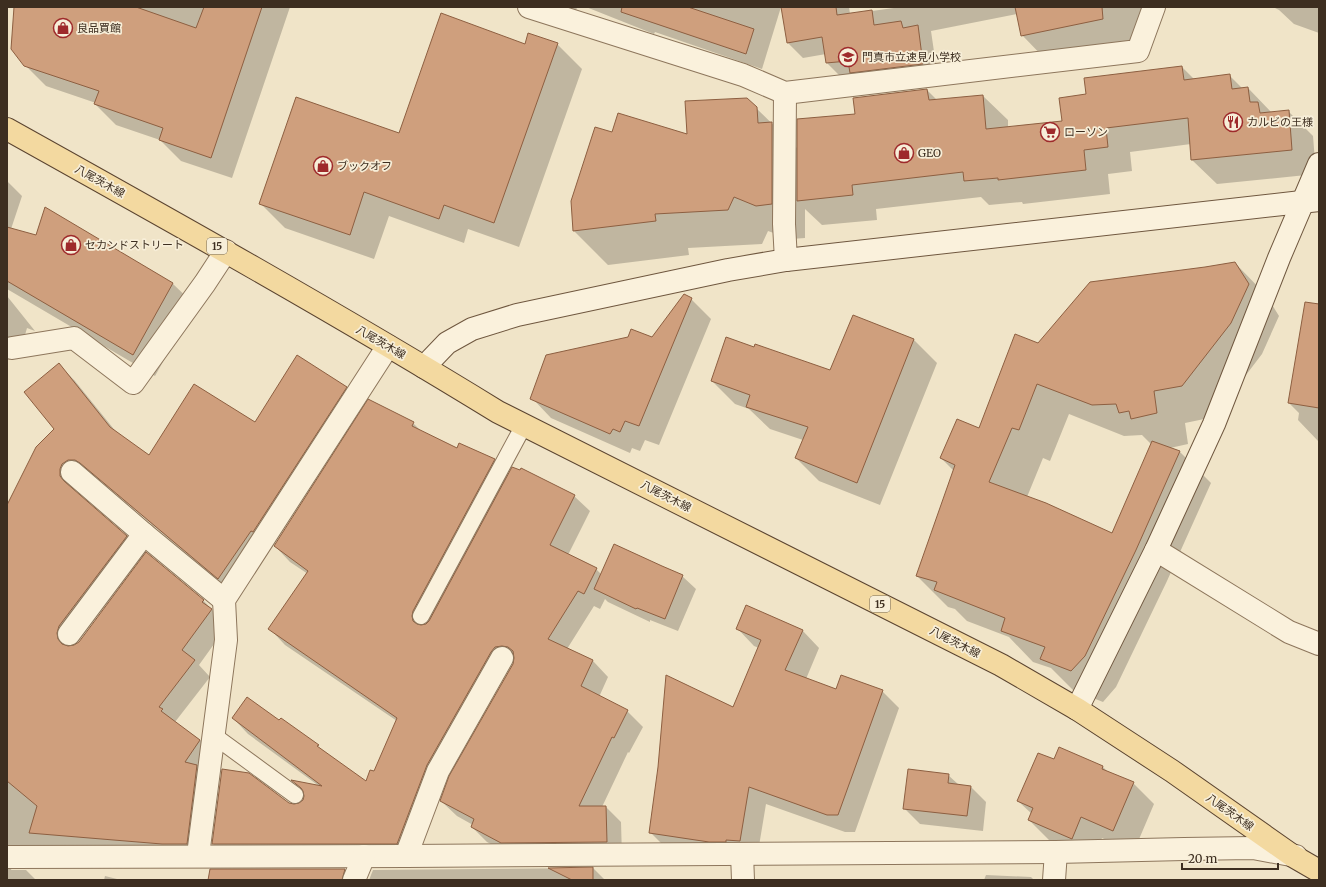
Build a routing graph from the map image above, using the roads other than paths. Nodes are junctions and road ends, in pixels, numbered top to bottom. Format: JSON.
{"nodes":[{"id":1,"x":529,"y":7,"type":"edge"},
{"id":2,"x":1154,"y":7,"type":"edge"},
{"id":3,"x":785,"y":93,"type":"junction"},
{"id":4,"x":7,"y":129,"type":"edge"},
{"id":5,"x":1319,"y":164,"type":"edge"},
{"id":6,"x":1311,"y":201,"type":"edge"},
{"id":7,"x":226,"y":251,"type":"junction"},
{"id":8,"x":786,"y":260,"type":"junction"},
{"id":9,"x":388,"y":346,"type":"junction"},
{"id":10,"x":12,"y":348,"type":"dead end"},
{"id":11,"x":424,"y":367,"type":"junction"},
{"id":12,"x":524,"y":425,"type":"junction"},
{"id":13,"x":72,"y":472,"type":"dead end"},
{"id":14,"x":144,"y":534,"type":"junction"},
{"id":15,"x":1156,"y":550,"type":"junction"},
{"id":16,"x":224,"y":600,"type":"junction"},
{"id":17,"x":421,"y":616,"type":"dead end"},
{"id":18,"x":69,"y":634,"type":"dead end"},
{"id":19,"x":1319,"y":644,"type":"edge"},
{"id":20,"x":502,"y":658,"type":"dead end"},
{"id":21,"x":1076,"y":709,"type":"junction"},
{"id":22,"x":213,"y":735,"type":"junction"},
{"id":23,"x":295,"y":795,"type":"dead end"},
{"id":24,"x":1056,"y":852,"type":"junction"},
{"id":25,"x":742,"y":854,"type":"junction"},
{"id":26,"x":198,"y":855,"type":"junction"},
{"id":27,"x":406,"y":856,"type":"junction"},
{"id":28,"x":1293,"y":856,"type":"junction"},
{"id":29,"x":7,"y":857,"type":"edge"},
{"id":30,"x":1319,"y":860,"type":"edge"},
{"id":31,"x":1319,"y":871,"type":"edge"},
{"id":32,"x":361,"y":872,"type":"edge"},
{"id":33,"x":743,"y":880,"type":"edge"},
{"id":34,"x":1054,"y":880,"type":"edge"}],
"edges":[{"from":1,"to":3,"type":"street"},
{"from":2,"to":3,"type":"street"},
{"from":3,"to":8,"type":"street"},
{"from":4,"to":7,"type":"main road","name":"八尾茨木線","number":"15"},
{"from":5,"to":6,"type":"street"},
{"from":6,"to":8,"type":"street"},
{"from":6,"to":15,"type":"street"},
{"from":7,"to":9,"type":"main road","name":"八尾茨木線","number":"15"},
{"from":7,"to":10,"type":"street"},
{"from":8,"to":11,"type":"street"},
{"from":9,"to":11,"type":"main road","name":"八尾茨木線","number":"15"},
{"from":9,"to":16,"type":"street"},
{"from":11,"to":12,"type":"main road","name":"八尾茨木線","number":"15"},
{"from":12,"to":17,"type":"lane"},
{"from":12,"to":21,"type":"main road","name":"八尾茨木線","number":"15"},
{"from":13,"to":14,"type":"street"},
{"from":14,"to":16,"type":"street"},
{"from":14,"to":18,"type":"street"},
{"from":15,"to":19,"type":"street"},
{"from":15,"to":21,"type":"street"},
{"from":16,"to":22,"type":"street"},
{"from":20,"to":27,"type":"street"},
{"from":21,"to":28,"type":"main road","name":"八尾茨木線","number":"15"},
{"from":22,"to":23,"type":"lane"},
{"from":22,"to":26,"type":"street"},
{"from":24,"to":25,"type":"street"},
{"from":24,"to":28,"type":"street"},
{"from":24,"to":34,"type":"street"},
{"from":25,"to":27,"type":"street"},
{"from":25,"to":33,"type":"street"},
{"from":26,"to":29,"type":"street"},
{"from":26,"to":32,"type":"street"},
{"from":27,"to":32,"type":"street"},
{"from":28,"to":30,"type":"street"},
{"from":28,"to":31,"type":"main road","name":"八尾茨木線","number":"15"}]}
